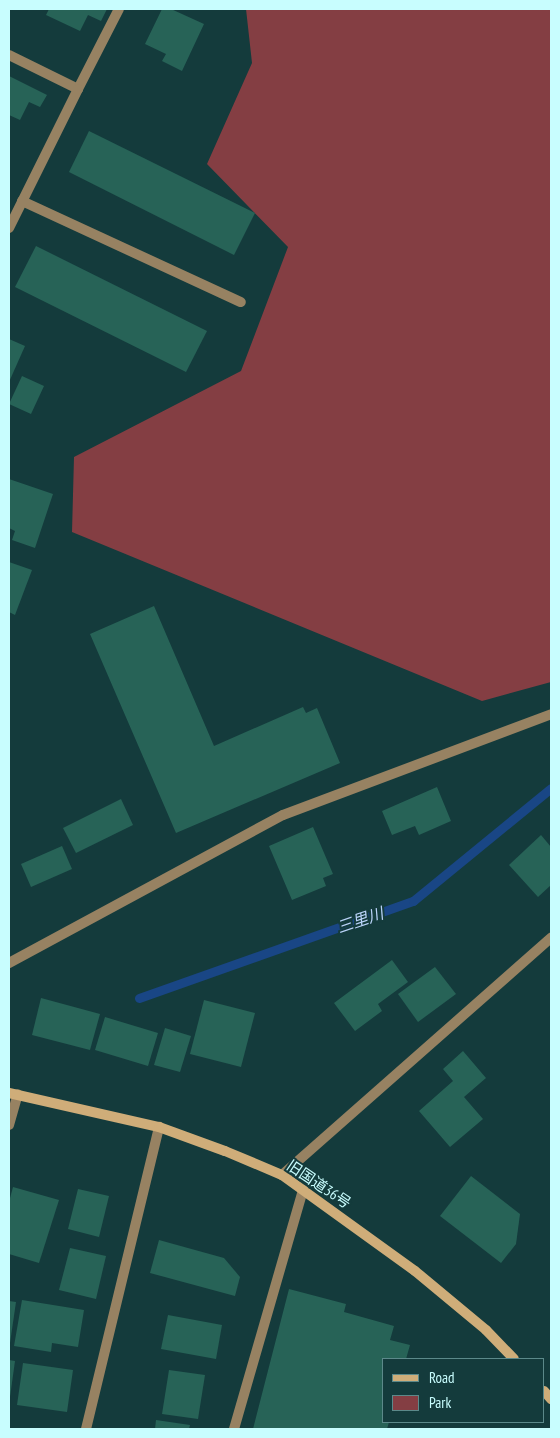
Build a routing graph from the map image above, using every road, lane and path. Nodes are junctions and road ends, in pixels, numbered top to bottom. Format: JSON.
{"nodes":[{"id":1,"x":119,"y":9,"type":"edge"},
{"id":2,"x":9,"y":55,"type":"edge"},
{"id":3,"x":78,"y":89,"type":"junction"},
{"id":4,"x":22,"y":201,"type":"junction"},
{"id":5,"x":9,"y":228,"type":"edge"},
{"id":6,"x":240,"y":302,"type":"dead end"},
{"id":7,"x":551,"y":714,"type":"edge"},
{"id":8,"x":551,"y":938,"type":"edge"},
{"id":9,"x":9,"y":963,"type":"edge"},
{"id":10,"x":14,"y":1093,"type":"edge"},
{"id":11,"x":9,"y":1125,"type":"edge"},
{"id":12,"x":159,"y":1127,"type":"junction"},
{"id":13,"x":282,"y":1175,"type":"junction"},
{"id":14,"x":303,"y":1190,"type":"junction"},
{"id":15,"x":513,"y":1358,"type":"edge"},
{"id":16,"x":86,"y":1429,"type":"edge"},
{"id":17,"x":234,"y":1429,"type":"edge"}],
"edges":[{"from":1,"to":3,"type":"street"},
{"from":2,"to":3,"type":"street"},
{"from":3,"to":4,"type":"street"},
{"from":4,"to":5,"type":"street"},
{"from":4,"to":6,"type":"street"},
{"from":7,"to":9,"type":"street"},
{"from":8,"to":13,"type":"street"},
{"from":10,"to":11,"type":"street"},
{"from":10,"to":12,"type":"street","name":"旧国道36号"},
{"from":12,"to":13,"type":"street","name":"旧国道36号"},
{"from":12,"to":16,"type":"street"},
{"from":13,"to":14,"type":"street","name":"旧国道36号"},
{"from":14,"to":15,"type":"street","name":"旧国道36号"},
{"from":14,"to":17,"type":"street"}]}
